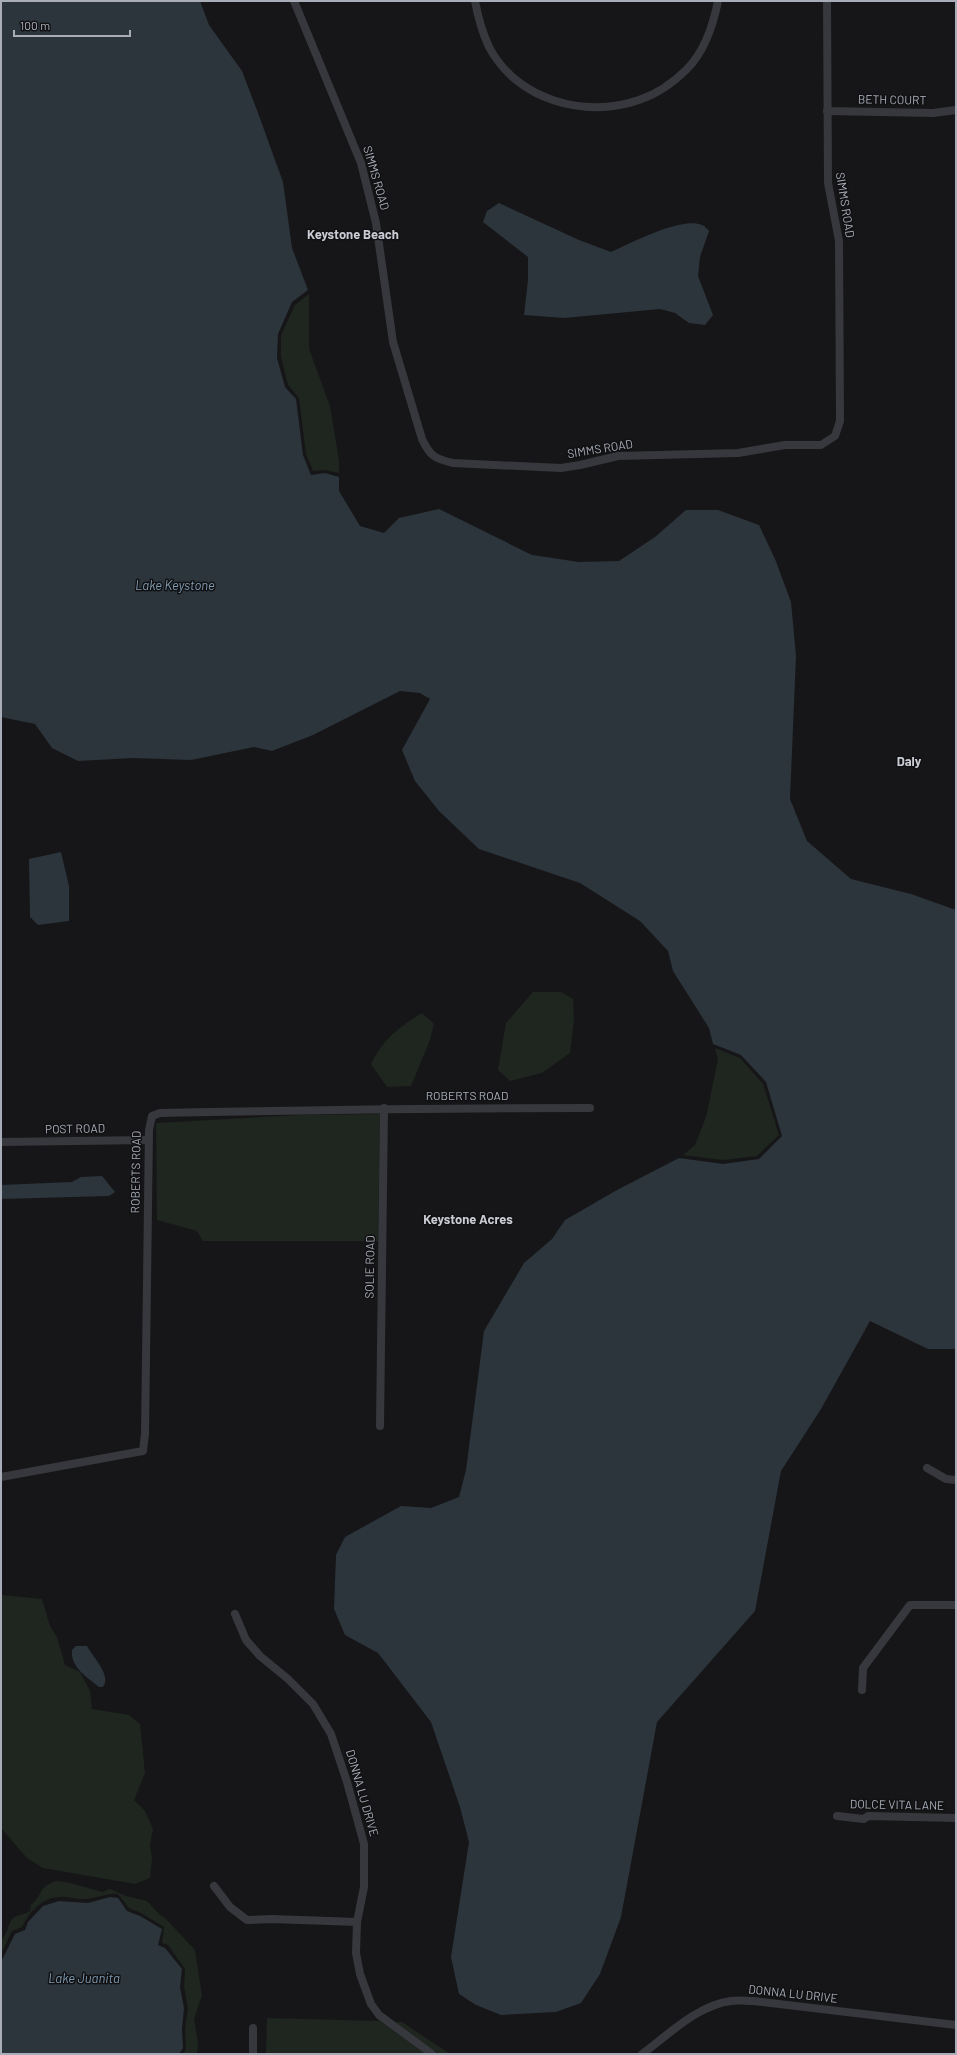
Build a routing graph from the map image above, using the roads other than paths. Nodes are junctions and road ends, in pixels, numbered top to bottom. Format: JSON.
{"nodes":[{"id":1,"x":294,"y":1,"type":"edge"},
{"id":2,"x":475,"y":1,"type":"edge"},
{"id":3,"x":718,"y":1,"type":"edge"},
{"id":4,"x":827,"y":1,"type":"edge"},
{"id":5,"x":956,"y":110,"type":"edge"},
{"id":6,"x":827,"y":111,"type":"junction"},
{"id":7,"x":384,"y":1108,"type":"junction"},
{"id":8,"x":590,"y":1108,"type":"dead end"},
{"id":9,"x":149,"y":1140,"type":"junction"},
{"id":10,"x":1,"y":1142,"type":"edge"},
{"id":11,"x":380,"y":1426,"type":"dead end"},
{"id":12,"x":927,"y":1468,"type":"dead end"},
{"id":13,"x":1,"y":1477,"type":"edge"},
{"id":14,"x":956,"y":1480,"type":"edge"},
{"id":15,"x":956,"y":1605,"type":"edge"},
{"id":16,"x":235,"y":1614,"type":"dead end"},
{"id":17,"x":862,"y":1690,"type":"dead end"},
{"id":18,"x":837,"y":1816,"type":"dead end"},
{"id":19,"x":956,"y":1818,"type":"edge"},
{"id":20,"x":214,"y":1886,"type":"dead end"},
{"id":21,"x":357,"y":1922,"type":"junction"},
{"id":22,"x":956,"y":2026,"type":"edge"},
{"id":23,"x":253,"y":2028,"type":"dead end"},
{"id":24,"x":254,"y":2054,"type":"edge"},
{"id":25,"x":432,"y":2054,"type":"edge"},
{"id":26,"x":642,"y":2054,"type":"edge"}],
"edges":[{"from":1,"to":6,"type":"street","name":"SIMMS ROAD"},
{"from":2,"to":3,"type":"street"},
{"from":4,"to":6,"type":"street","name":"SIMMS ROAD"},
{"from":5,"to":6,"type":"street","name":"BETH COURT"},
{"from":7,"to":8,"type":"street","name":"ROBERTS ROAD"},
{"from":7,"to":9,"type":"street","name":"ROBERTS ROAD"},
{"from":7,"to":11,"type":"street","name":"SOLIE ROAD"},
{"from":9,"to":10,"type":"street","name":"POST ROAD"},
{"from":9,"to":13,"type":"street","name":"ROBERTS ROAD"},
{"from":12,"to":14,"type":"street"},
{"from":15,"to":17,"type":"street"},
{"from":16,"to":21,"type":"street","name":"DONNA LU DRIVE"},
{"from":18,"to":19,"type":"street","name":"DOLCE VITA LANE"},
{"from":20,"to":21,"type":"street"},
{"from":21,"to":25,"type":"street","name":"DONNA LU DRIVE"},
{"from":22,"to":26,"type":"street","name":"DONNA LU DRIVE"},
{"from":23,"to":24,"type":"street"}]}
